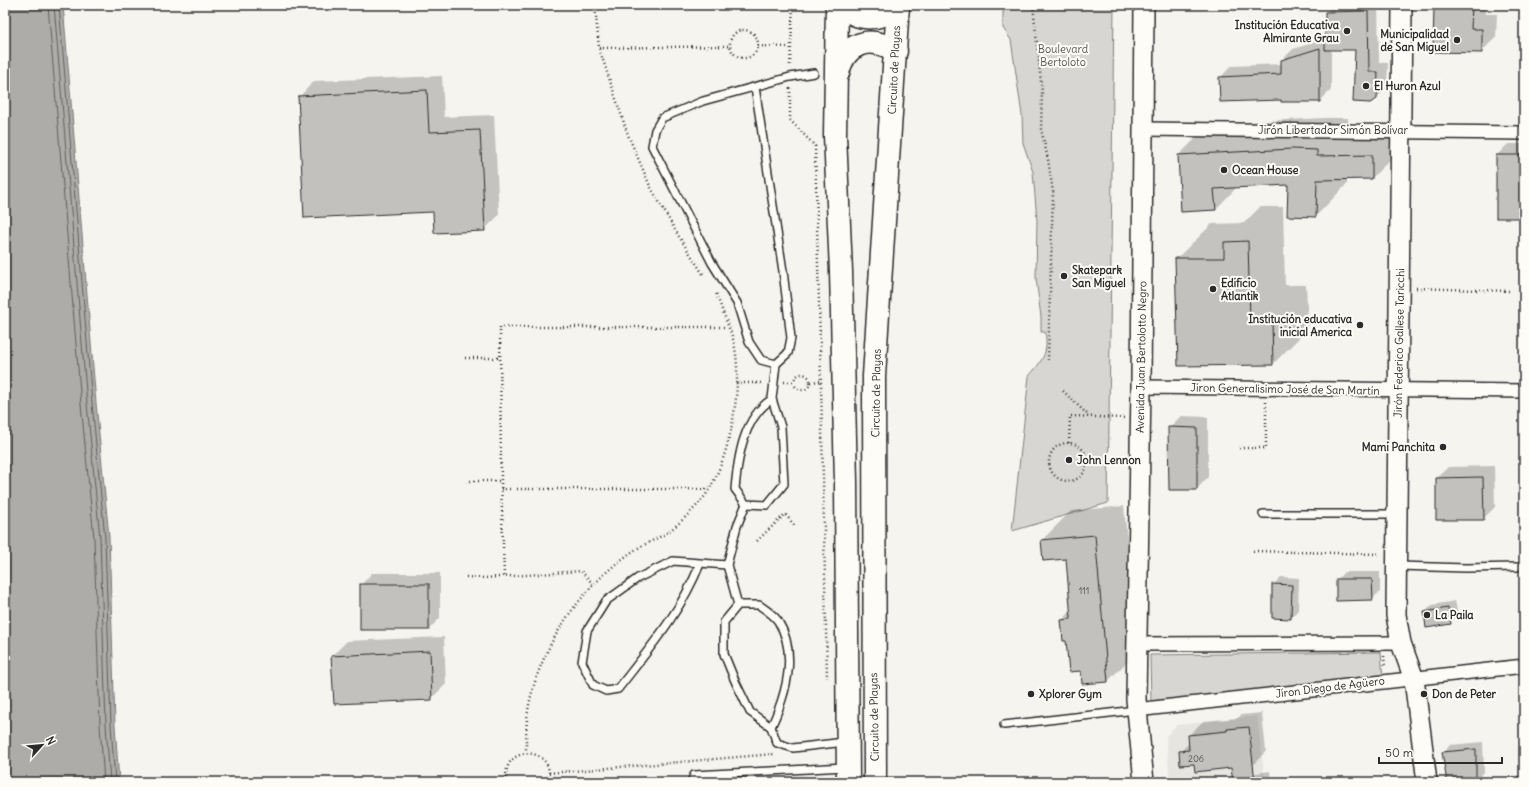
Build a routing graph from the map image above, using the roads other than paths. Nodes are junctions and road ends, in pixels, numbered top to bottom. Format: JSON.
{"nodes":[{"id":1,"x":837,"y":5,"type":"edge"},
{"id":2,"x":844,"y":5,"type":"edge"},
{"id":3,"x":1144,"y":5,"type":"edge"},
{"id":4,"x":1402,"y":5,"type":"edge"},
{"id":5,"x":898,"y":6,"type":"edge"},
{"id":6,"x":896,"y":51,"type":"junction"},
{"id":7,"x":814,"y":73,"type":"dead end"},
{"id":8,"x":837,"y":75,"type":"junction"},
{"id":9,"x":755,"y":86,"type":"junction"},
{"id":10,"x":1142,"y":130,"type":"junction"},
{"id":11,"x":1401,"y":130,"type":"junction"},
{"id":12,"x":1524,"y":133,"type":"edge"},
{"id":13,"x":776,"y":364,"type":"junction"},
{"id":14,"x":1141,"y":386,"type":"junction"},
{"id":15,"x":1398,"y":390,"type":"junction"},
{"id":16,"x":1524,"y":391,"type":"edge"},
{"id":17,"x":772,"y":399,"type":"junction"},
{"id":18,"x":746,"y":504,"type":"junction"},
{"id":19,"x":1263,"y":514,"type":"dead end"},
{"id":20,"x":1398,"y":514,"type":"junction"},
{"id":21,"x":1398,"y":560,"type":"junction"},
{"id":22,"x":700,"y":564,"type":"junction"},
{"id":23,"x":727,"y":565,"type":"junction"},
{"id":24,"x":1517,"y":567,"type":"dead end"},
{"id":25,"x":738,"y":605,"type":"junction"},
{"id":26,"x":1136,"y":644,"type":"junction"},
{"id":27,"x":1392,"y":644,"type":"junction"},
{"id":28,"x":1524,"y":666,"type":"edge"},
{"id":29,"x":1414,"y":678,"type":"junction"},
{"id":30,"x":1136,"y":710,"type":"junction"},
{"id":31,"x":1004,"y":725,"type":"dead end"},
{"id":32,"x":771,"y":726,"type":"junction"},
{"id":33,"x":847,"y":741,"type":"junction"},
{"id":34,"x":848,"y":774,"type":"edge"},
{"id":35,"x":691,"y":782,"type":"edge"},
{"id":36,"x":875,"y":782,"type":"edge"},
{"id":37,"x":1144,"y":782,"type":"edge"},
{"id":38,"x":1427,"y":782,"type":"edge"}],
"edges":[{"from":1,"to":8,"type":"highway"},
{"from":2,"to":5,"type":"highway"},
{"from":3,"to":10,"type":"main road","name":"Avenida Juan Bertolotto Negro"},
{"from":4,"to":11,"type":"main road","name":"Jirón Federico Gallese Taricchi"},
{"from":5,"to":6,"type":"highway","name":"Circuito de Playas"},
{"from":6,"to":8,"type":"highway"},
{"from":6,"to":36,"type":"highway","name":"Circuito de Playas"},
{"from":7,"to":9,"type":"lane"},
{"from":8,"to":33,"type":"highway"},
{"from":9,"to":13,"type":"lane"},
{"from":9,"to":13,"type":"lane"},
{"from":10,"to":11,"type":"street","name":"Jirón Libertador Simón Bolívar"},
{"from":10,"to":14,"type":"main road","name":"Avenida Juan Bertolotto Negro"},
{"from":11,"to":12,"type":"street","name":"Jirón Libertador Simón Bolívar"},
{"from":11,"to":15,"type":"main road","name":"Jirón Federico Gallese Taricchi"},
{"from":13,"to":17,"type":"lane"},
{"from":14,"to":15,"type":"street","name":"Jíron Generalisimo José de San Martín"},
{"from":14,"to":26,"type":"main road","name":"Avenida Juan Bertolotto Negro"},
{"from":15,"to":16,"type":"street","name":"Jíron Generalisimo José de San Martín"},
{"from":15,"to":20,"type":"main road","name":"Jirón Federico Gallese Taricchi"},
{"from":17,"to":18,"type":"lane"},
{"from":17,"to":18,"type":"lane"},
{"from":18,"to":23,"type":"lane"},
{"from":19,"to":20,"type":"lane"},
{"from":20,"to":21,"type":"main road","name":"Jirón Federico Gallese Taricchi"},
{"from":21,"to":24,"type":"lane"},
{"from":21,"to":27,"type":"main road","name":"Jirón Federico Gallese Taricchi"},
{"from":22,"to":22,"type":"lane"},
{"from":22,"to":23,"type":"lane"},
{"from":23,"to":25,"type":"lane"},
{"from":25,"to":32,"type":"lane"},
{"from":25,"to":32,"type":"lane"},
{"from":26,"to":27,"type":"street"},
{"from":26,"to":30,"type":"main road","name":"Avenida Juan Bertolotto Negro"},
{"from":27,"to":29,"type":"main road","name":"Jirón Federico Gallese Taricchi"},
{"from":28,"to":29,"type":"street","name":"Jíron Diego de Agüero"},
{"from":29,"to":30,"type":"street","name":"Jíron Diego de Agüero"},
{"from":29,"to":38,"type":"main road","name":"Jirón Federico Gallese Taricchi"},
{"from":30,"to":31,"type":"lane"},
{"from":30,"to":37,"type":"main road","name":"Avenida Juan Bertolotto Negro"},
{"from":32,"to":33,"type":"lane"},
{"from":33,"to":34,"type":"highway"},
{"from":34,"to":35,"type":"lane"}]}
